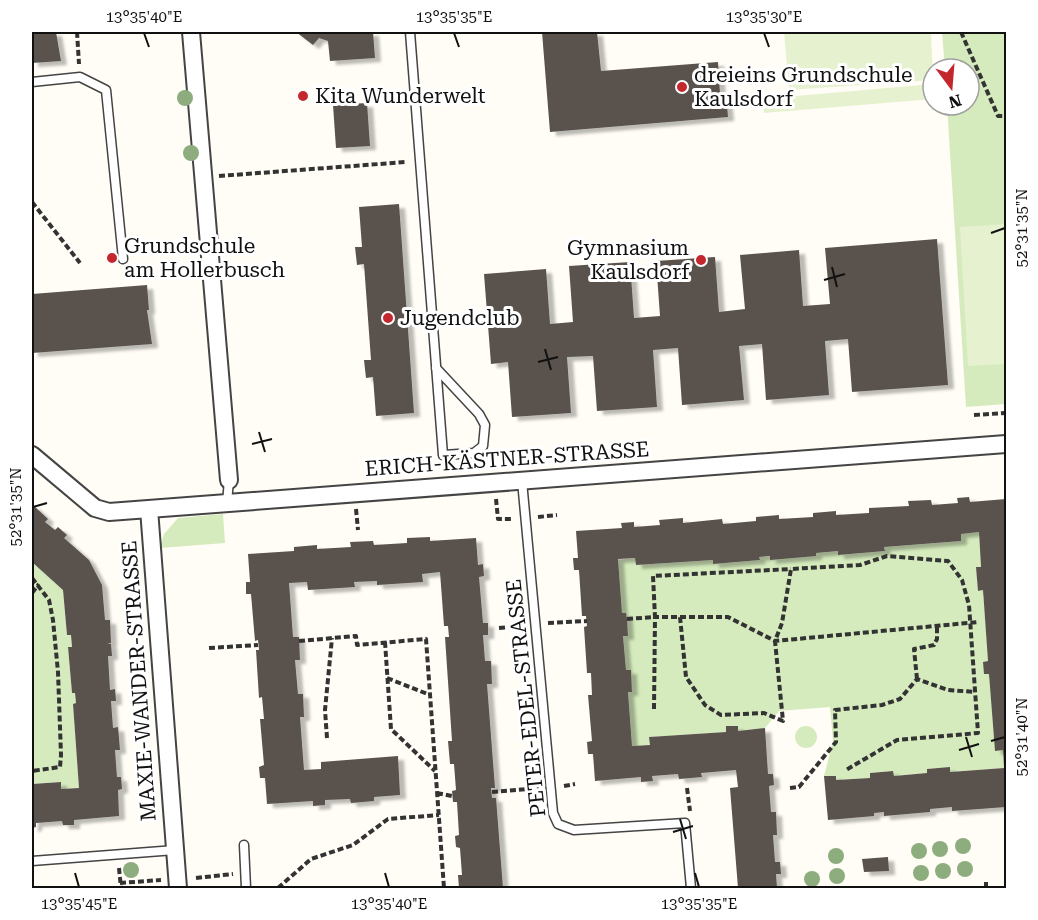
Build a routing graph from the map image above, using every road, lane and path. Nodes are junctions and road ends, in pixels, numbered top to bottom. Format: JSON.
{"nodes":[{"id":1,"x":77,"y":32,"type":"edge"},
{"id":2,"x":191,"y":32,"type":"edge"},
{"id":3,"x":410,"y":32,"type":"edge"},
{"id":4,"x":961,"y":32,"type":"edge"},
{"id":5,"x":80,"y":77,"type":"junction"},
{"id":6,"x":32,"y":81,"type":"edge"},
{"id":7,"x":1006,"y":116,"type":"edge"},
{"id":8,"x":419,"y":161,"type":"junction"},
{"id":9,"x":204,"y":177,"type":"junction"},
{"id":10,"x":32,"y":202,"type":"edge"},
{"id":11,"x":123,"y":259,"type":"dead end"},
{"id":12,"x":80,"y":263,"type":"dead end"},
{"id":13,"x":436,"y":368,"type":"junction"},
{"id":14,"x":1006,"y":413,"type":"edge"},
{"id":15,"x":974,"y":415,"type":"dead end"},
{"id":16,"x":1006,"y":444,"type":"edge"},
{"id":17,"x":32,"y":455,"type":"edge"},
{"id":18,"x":229,"y":480,"type":"joint"},
{"id":19,"x":522,"y":481,"type":"junction"},
{"id":20,"x":227,"y":503,"type":"junction"},
{"id":21,"x":148,"y":509,"type":"junction"},
{"id":22,"x":791,"y":569,"type":"junction"},
{"id":23,"x":32,"y":578,"type":"edge"},
{"id":24,"x":39,"y":584,"type":"junction"},
{"id":25,"x":32,"y":593,"type":"edge"},
{"id":26,"x":680,"y":616,"type":"junction"},
{"id":27,"x":655,"y":617,"type":"junction"},
{"id":28,"x":627,"y":619,"type":"dead end"},
{"id":29,"x":587,"y":621,"type":"dead end"},
{"id":30,"x":564,"y":622,"type":"dead end"},
{"id":31,"x":970,"y":622,"type":"junction"},
{"id":32,"x":978,"y":622,"type":"dead end"},
{"id":33,"x":937,"y":626,"type":"junction"},
{"id":34,"x":332,"y":638,"type":"junction"},
{"id":35,"x":299,"y":641,"type":"dead end"},
{"id":36,"x":775,"y":641,"type":"junction"},
{"id":37,"x":385,"y":642,"type":"junction"},
{"id":38,"x":258,"y":645,"type":"dead end"},
{"id":39,"x":208,"y":648,"type":"dead end"},
{"id":40,"x":387,"y":678,"type":"junction"},
{"id":41,"x":916,"y":679,"type":"junction"},
{"id":42,"x":975,"y":692,"type":"junction"},
{"id":43,"x":430,"y":695,"type":"junction"},
{"id":44,"x":654,"y":709,"type":"dead end"},
{"id":45,"x":327,"y":738,"type":"dead end"},
{"id":46,"x":846,"y":770,"type":"dead end"},
{"id":47,"x":32,"y":771,"type":"edge"},
{"id":48,"x":436,"y":772,"type":"junction"},
{"id":49,"x":575,"y":784,"type":"dead end"},
{"id":50,"x":550,"y":787,"type":"junction"},
{"id":51,"x":687,"y":788,"type":"dead end"},
{"id":52,"x":790,"y":788,"type":"dead end"},
{"id":53,"x":492,"y":792,"type":"dead end"},
{"id":54,"x":437,"y":793,"type":"junction"},
{"id":55,"x":452,"y":796,"type":"dead end"},
{"id":56,"x":439,"y":815,"type":"junction"},
{"id":57,"x":685,"y":823,"type":"junction"},
{"id":58,"x":244,"y":845,"type":"dead end"},
{"id":59,"x":175,"y":850,"type":"junction"},
{"id":60,"x":118,"y":854,"type":"junction"},
{"id":61,"x":32,"y":861,"type":"edge"},
{"id":62,"x":245,"y":873,"type":"junction"},
{"id":63,"x":181,"y":882,"type":"edge"},
{"id":64,"x":986,"y":882,"type":"dead end"},
{"id":65,"x":120,"y":886,"type":"edge"},
{"id":66,"x":246,"y":888,"type":"edge"},
{"id":67,"x":278,"y":888,"type":"edge"},
{"id":68,"x":444,"y":888,"type":"edge"},
{"id":69,"x":691,"y":888,"type":"edge"},
{"id":70,"x":986,"y":888,"type":"edge"}],
"edges":[{"from":1,"to":5,"type":"path"},
{"from":2,"to":9,"type":"street"},
{"from":3,"to":8,"type":"lane"},
{"from":4,"to":7,"type":"path"},
{"from":5,"to":6,"type":"lane"},
{"from":5,"to":11,"type":"lane"},
{"from":8,"to":9,"type":"path"},
{"from":8,"to":13,"type":"lane"},
{"from":9,"to":18,"type":"street"},
{"from":10,"to":12,"type":"path"},
{"from":13,"to":13,"type":"lane"},
{"from":14,"to":15,"type":"path"},
{"from":16,"to":19,"type":"street","name":"ERICH-KÄSTNER-STRASSE"},
{"from":17,"to":21,"type":"street","name":"ERICH-KÄSTNER-STRASSE"},
{"from":18,"to":20,"type":"lane"},
{"from":19,"to":20,"type":"street","name":"ERICH-KÄSTNER-STRASSE"},
{"from":19,"to":50,"type":"lane","name":"PETER-EDEL-STRASSE"},
{"from":20,"to":21,"type":"street","name":"ERICH-KÄSTNER-STRASSE"},
{"from":21,"to":59,"type":"street","name":"MAXIE-WANDER-STRASSE"},
{"from":22,"to":27,"type":"path"},
{"from":22,"to":31,"type":"path"},
{"from":22,"to":36,"type":"path"},
{"from":23,"to":24,"type":"path"},
{"from":24,"to":25,"type":"path"},
{"from":24,"to":47,"type":"path"},
{"from":26,"to":27,"type":"path"},
{"from":26,"to":36,"type":"path"},
{"from":26,"to":36,"type":"path"},
{"from":27,"to":28,"type":"path"},
{"from":27,"to":44,"type":"path"},
{"from":29,"to":30,"type":"path"},
{"from":31,"to":32,"type":"path"},
{"from":31,"to":33,"type":"path"},
{"from":31,"to":42,"type":"path"},
{"from":33,"to":36,"type":"path"},
{"from":33,"to":41,"type":"path"},
{"from":34,"to":35,"type":"path"},
{"from":34,"to":37,"type":"path"},
{"from":34,"to":45,"type":"path"},
{"from":37,"to":40,"type":"path"},
{"from":37,"to":43,"type":"path"},
{"from":38,"to":39,"type":"path"},
{"from":40,"to":43,"type":"path"},
{"from":40,"to":48,"type":"path"},
{"from":41,"to":42,"type":"path"},
{"from":41,"to":52,"type":"path"},
{"from":42,"to":46,"type":"path"},
{"from":43,"to":48,"type":"path"},
{"from":48,"to":54,"type":"path"},
{"from":49,"to":50,"type":"path"},
{"from":50,"to":53,"type":"path"},
{"from":50,"to":57,"type":"lane","name":"PETER-EDEL-STRASSE"},
{"from":51,"to":57,"type":"path"},
{"from":54,"to":55,"type":"path"},
{"from":54,"to":56,"type":"path"},
{"from":56,"to":67,"type":"path"},
{"from":56,"to":68,"type":"path"},
{"from":57,"to":69,"type":"lane"},
{"from":58,"to":62,"type":"lane"},
{"from":59,"to":60,"type":"lane","name":"MAXIE-WANDER-STRASSE"},
{"from":59,"to":63,"type":"street","name":"MAXIE-WANDER-STRASSE"},
{"from":60,"to":61,"type":"lane","name":"MAXIE-WANDER-STRASSE"},
{"from":60,"to":65,"type":"path"},
{"from":62,"to":63,"type":"path"},
{"from":62,"to":66,"type":"lane"},
{"from":63,"to":65,"type":"path"},
{"from":64,"to":70,"type":"path"}]}
